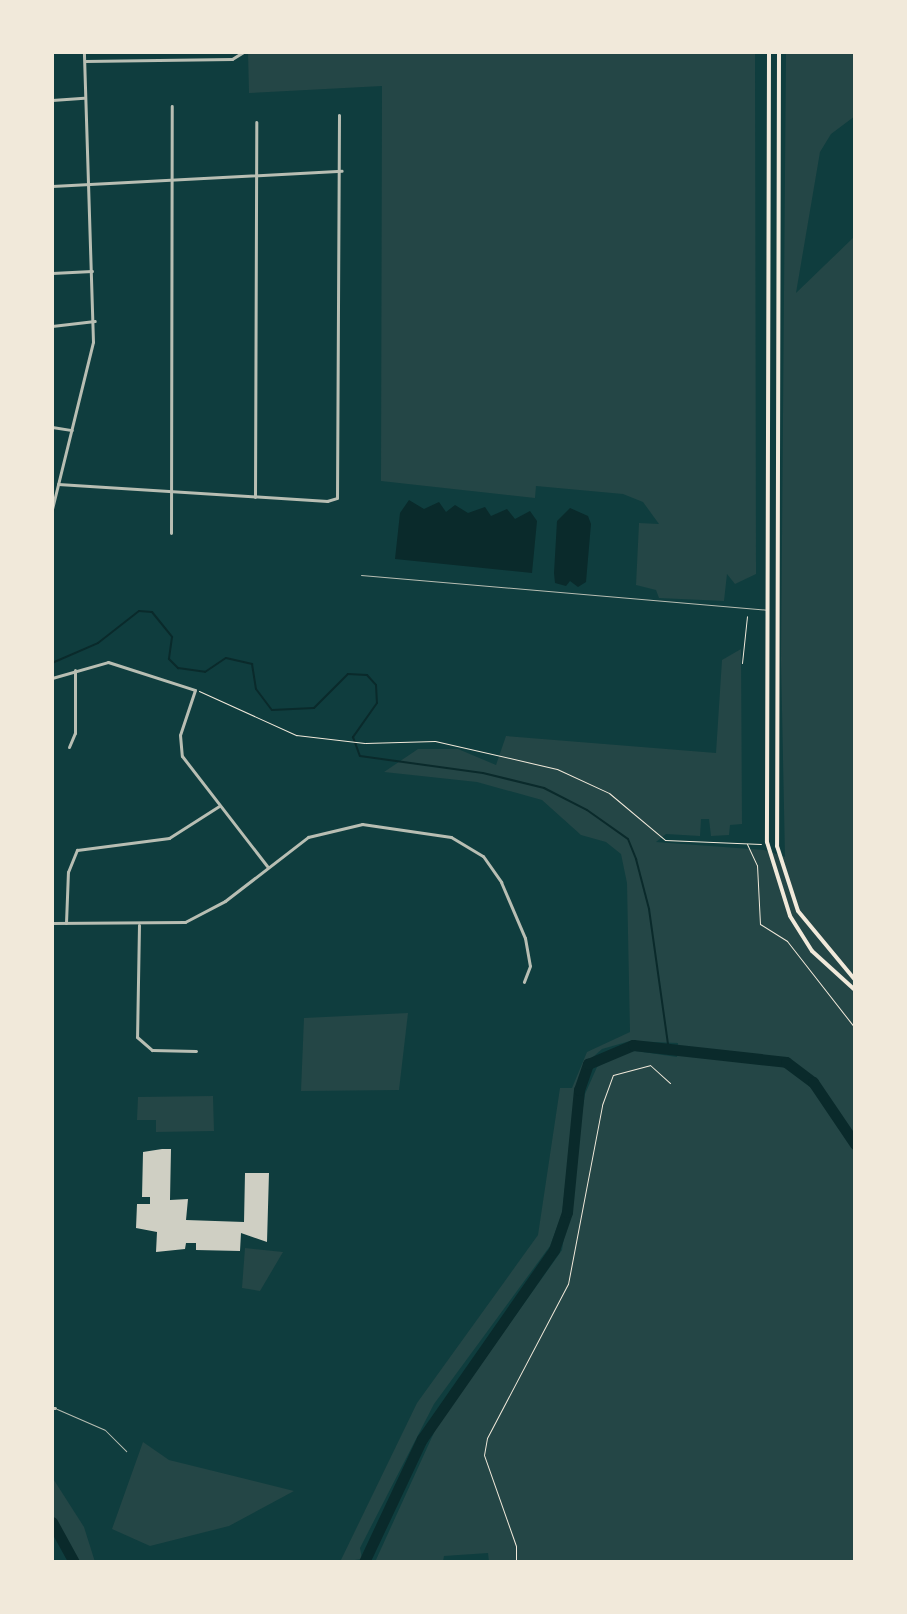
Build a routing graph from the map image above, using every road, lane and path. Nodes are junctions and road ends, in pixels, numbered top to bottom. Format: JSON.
{"nodes":[{"id":1,"x":84,"y":52,"type":"edge"},
{"id":2,"x":243,"y":52,"type":"edge"},
{"id":3,"x":769,"y":52,"type":"edge"},
{"id":4,"x":779,"y":52,"type":"edge"},
{"id":5,"x":84,"y":61,"type":"junction"},
{"id":6,"x":85,"y":98,"type":"junction"},
{"id":7,"x":52,"y":100,"type":"edge"},
{"id":8,"x":172,"y":106,"type":"dead end"},
{"id":9,"x":339,"y":115,"type":"dead end"},
{"id":10,"x":256,"y":122,"type":"dead end"},
{"id":11,"x":342,"y":171,"type":"junction"},
{"id":12,"x":259,"y":175,"type":"junction"},
{"id":13,"x":174,"y":179,"type":"junction"},
{"id":14,"x":89,"y":184,"type":"junction"},
{"id":15,"x":52,"y":186,"type":"edge"},
{"id":16,"x":93,"y":271,"type":"junction"},
{"id":17,"x":52,"y":273,"type":"edge"},
{"id":18,"x":95,"y":321,"type":"junction"},
{"id":19,"x":52,"y":326,"type":"edge"},
{"id":20,"x":52,"y":427,"type":"edge"},
{"id":21,"x":73,"y":430,"type":"junction"},
{"id":22,"x":58,"y":484,"type":"junction"},
{"id":23,"x":173,"y":492,"type":"junction"},
{"id":24,"x":255,"y":497,"type":"junction"},
{"id":25,"x":52,"y":509,"type":"edge"},
{"id":26,"x":171,"y":533,"type":"dead end"},
{"id":27,"x":361,"y":575,"type":"dead end"},
{"id":28,"x":748,"y":609,"type":"junction"},
{"id":29,"x":766,"y":610,"type":"junction"},
{"id":30,"x":742,"y":663,"type":"dead end"},
{"id":31,"x":75,"y":670,"type":"junction"},
{"id":32,"x":52,"y":678,"type":"edge"},
{"id":33,"x":195,"y":690,"type":"junction"},
{"id":34,"x":69,"y":747,"type":"dead end"},
{"id":35,"x":219,"y":806,"type":"junction"},
{"id":36,"x":747,"y":844,"type":"junction"},
{"id":37,"x":768,"y":844,"type":"junction"},
{"id":38,"x":267,"y":866,"type":"junction"},
{"id":39,"x":52,"y":923,"type":"edge"},
{"id":40,"x":66,"y":923,"type":"junction"},
{"id":41,"x":139,"y":925,"type":"junction"},
{"id":42,"x":855,"y":980,"type":"edge"},
{"id":43,"x":524,"y":982,"type":"dead end"},
{"id":44,"x":855,"y":990,"type":"edge"},
{"id":45,"x":855,"y":1028,"type":"edge"},
{"id":46,"x":196,"y":1051,"type":"dead end"},
{"id":47,"x":670,"y":1083,"type":"dead end"},
{"id":48,"x":53,"y":1408,"type":"edge"},
{"id":49,"x":126,"y":1451,"type":"dead end"},
{"id":50,"x":516,"y":1562,"type":"edge"}],
"edges":[{"from":1,"to":5,"type":"street"},
{"from":2,"to":5,"type":"street"},
{"from":3,"to":29,"type":"main road"},
{"from":4,"to":42,"type":"main road"},
{"from":5,"to":6,"type":"street"},
{"from":6,"to":7,"type":"street"},
{"from":6,"to":14,"type":"street"},
{"from":8,"to":13,"type":"street"},
{"from":9,"to":11,"type":"street"},
{"from":10,"to":12,"type":"street"},
{"from":11,"to":12,"type":"street"},
{"from":11,"to":24,"type":"street"},
{"from":12,"to":13,"type":"street"},
{"from":12,"to":24,"type":"street"},
{"from":13,"to":14,"type":"street"},
{"from":13,"to":23,"type":"street"},
{"from":14,"to":15,"type":"street"},
{"from":14,"to":16,"type":"street"},
{"from":16,"to":17,"type":"street"},
{"from":16,"to":18,"type":"street"},
{"from":18,"to":19,"type":"street"},
{"from":18,"to":21,"type":"street"},
{"from":20,"to":21,"type":"street"},
{"from":21,"to":22,"type":"street"},
{"from":22,"to":23,"type":"street"},
{"from":22,"to":25,"type":"street"},
{"from":23,"to":24,"type":"street"},
{"from":23,"to":26,"type":"street"},
{"from":27,"to":28,"type":"lane"},
{"from":28,"to":29,"type":"lane"},
{"from":28,"to":30,"type":"path"},
{"from":29,"to":37,"type":"main road"},
{"from":31,"to":32,"type":"street"},
{"from":31,"to":33,"type":"street"},
{"from":31,"to":34,"type":"street"},
{"from":33,"to":35,"type":"street"},
{"from":33,"to":36,"type":"path"},
{"from":35,"to":38,"type":"street"},
{"from":35,"to":40,"type":"street"},
{"from":36,"to":37,"type":"path"},
{"from":36,"to":45,"type":"path"},
{"from":37,"to":44,"type":"main road"},
{"from":38,"to":41,"type":"street"},
{"from":38,"to":43,"type":"street"},
{"from":39,"to":40,"type":"street"},
{"from":40,"to":41,"type":"street"},
{"from":41,"to":46,"type":"street"},
{"from":47,"to":50,"type":"path"},
{"from":48,"to":49,"type":"lane"}]}
